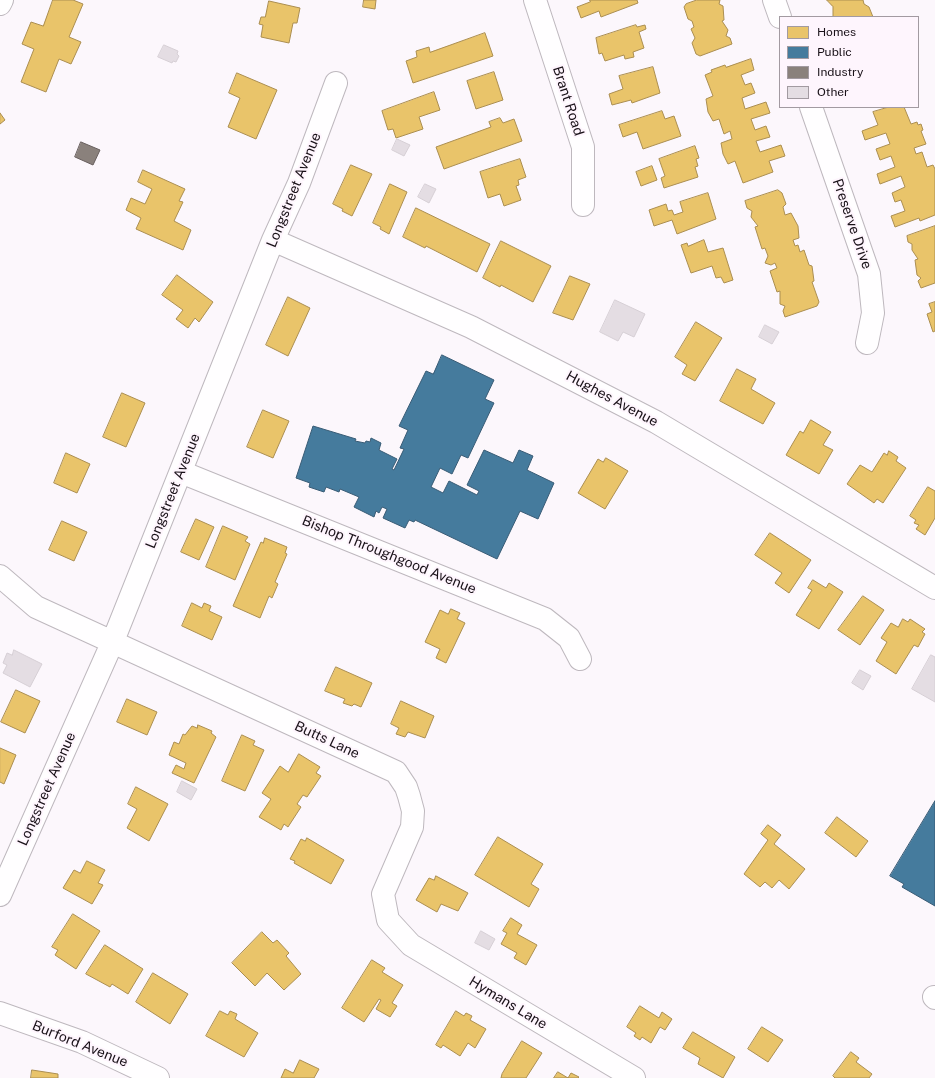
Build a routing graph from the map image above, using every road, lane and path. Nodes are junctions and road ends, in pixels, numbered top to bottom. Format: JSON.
{"nodes":[{"id":1,"x":2,"y":0,"type":"edge"},
{"id":2,"x":535,"y":0,"type":"edge"},
{"id":3,"x":774,"y":0,"type":"edge"},
{"id":4,"x":0,"y":4,"type":"edge"},
{"id":5,"x":780,"y":16,"type":"edge"},
{"id":6,"x":336,"y":83,"type":"dead end"},
{"id":7,"x":811,"y":108,"type":"edge"},
{"id":8,"x":583,"y":205,"type":"dead end"},
{"id":9,"x":273,"y":240,"type":"junction"},
{"id":10,"x":868,"y":343,"type":"dead end"},
{"id":11,"x":181,"y":472,"type":"junction"},
{"id":12,"x":0,"y":576,"type":"edge"},
{"id":13,"x":935,"y":588,"type":"edge"},
{"id":14,"x":113,"y":642,"type":"junction"},
{"id":15,"x":580,"y":659,"type":"dead end"},
{"id":16,"x":0,"y":895,"type":"edge"},
{"id":17,"x":388,"y":920,"type":"joint"},
{"id":18,"x":0,"y":1012,"type":"edge"},
{"id":19,"x":158,"y":1078,"type":"edge"},
{"id":20,"x":634,"y":1078,"type":"edge"}],
"edges":[{"from":1,"to":4,"type":"street"},
{"from":2,"to":8,"type":"street","name":"Brant Road"},
{"from":3,"to":5,"type":"street"},
{"from":6,"to":9,"type":"street","name":"Longstreet Avenue"},
{"from":7,"to":10,"type":"street","name":"Preserve Drive"},
{"from":9,"to":11,"type":"street","name":"Longstreet Avenue"},
{"from":9,"to":13,"type":"street","name":"Hughes Avenue"},
{"from":11,"to":14,"type":"street","name":"Longstreet Avenue"},
{"from":11,"to":15,"type":"street","name":"Bishop Throughgood Avenue"},
{"from":12,"to":14,"type":"street","name":"Butts Lane"},
{"from":14,"to":16,"type":"street","name":"Longstreet Avenue"},
{"from":14,"to":17,"type":"street","name":"Butts Lane"},
{"from":17,"to":20,"type":"street","name":"Hymans Lane"},
{"from":18,"to":19,"type":"street","name":"Burford Avenue"}]}
